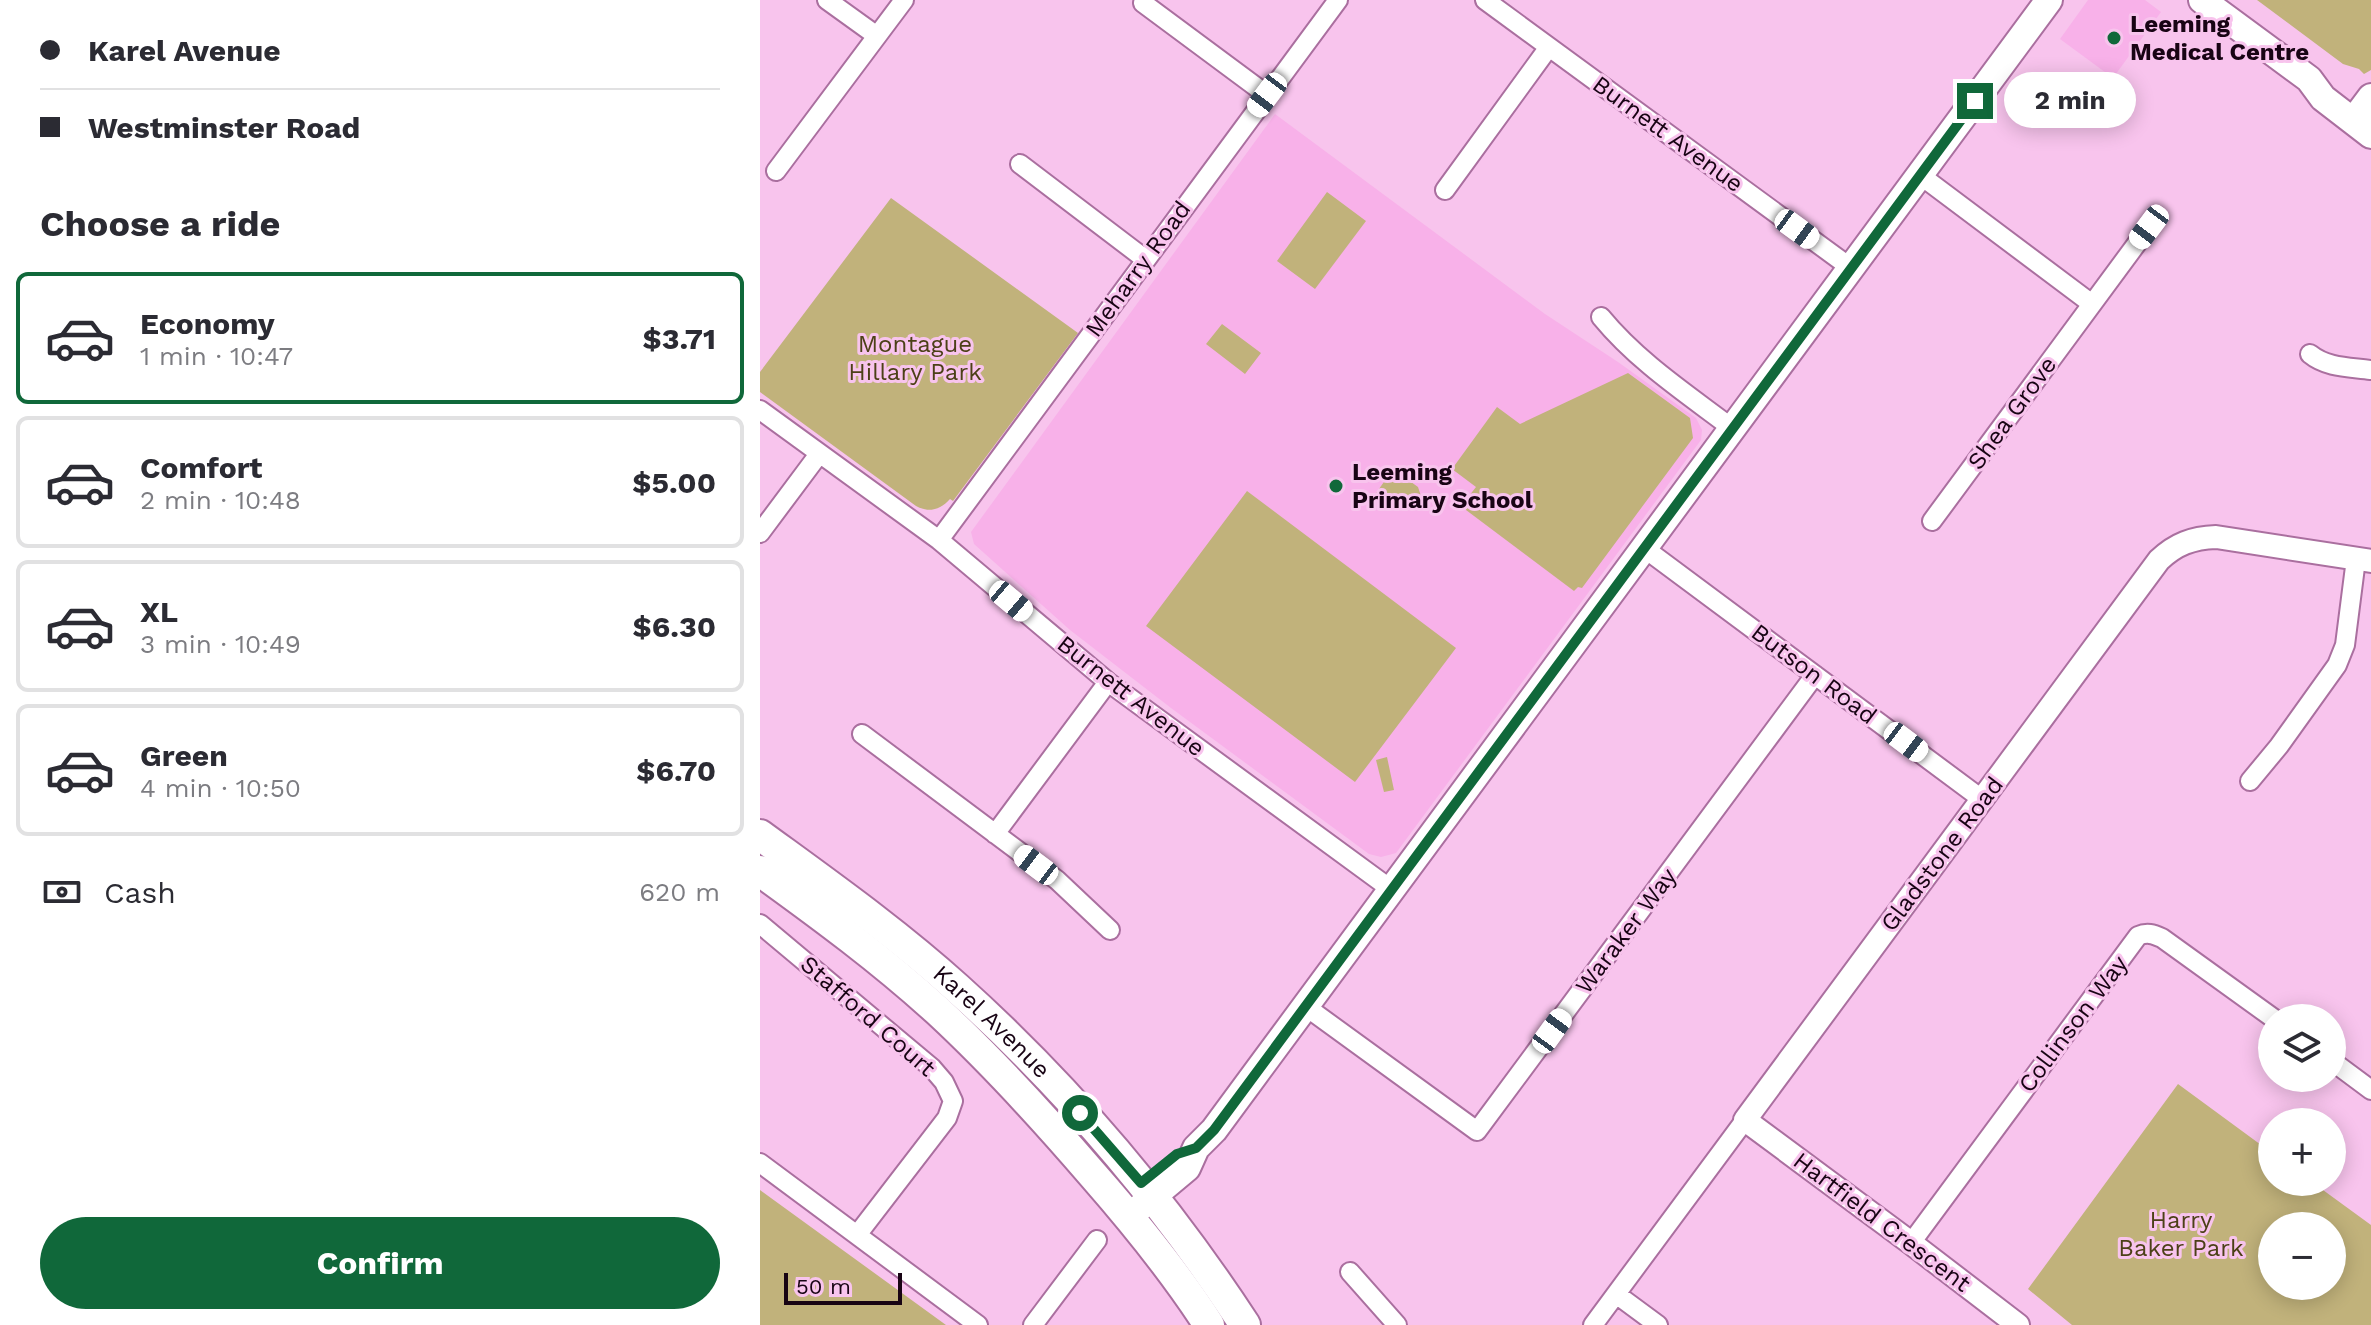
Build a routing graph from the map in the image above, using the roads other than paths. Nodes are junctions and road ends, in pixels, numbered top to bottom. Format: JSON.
{"nodes":[{"id":1,"x":827,"y":0,"type":"edge"},
{"id":2,"x":904,"y":0,"type":"edge"},
{"id":3,"x":1338,"y":0,"type":"edge"},
{"id":4,"x":1485,"y":0,"type":"edge"},
{"id":5,"x":2049,"y":0,"type":"edge"},
{"id":6,"x":2202,"y":0,"type":"edge"},
{"id":7,"x":1143,"y":3,"type":"dead end"},
{"id":8,"x":877,"y":36,"type":"junction"},
{"id":9,"x":1549,"y":47,"type":"junction"},
{"id":10,"x":1267,"y":95,"type":"junction"},
{"id":11,"x":2366,"y":118,"type":"edge"},
{"id":12,"x":1020,"y":164,"type":"dead end"},
{"id":13,"x":776,"y":171,"type":"dead end"},
{"id":14,"x":1920,"y":175,"type":"junction"},
{"id":15,"x":1445,"y":190,"type":"dead end"},
{"id":16,"x":2149,"y":227,"type":"dead end"},
{"id":17,"x":1145,"y":259,"type":"junction"},
{"id":18,"x":1851,"y":268,"type":"junction"},
{"id":19,"x":2092,"y":304,"type":"junction"},
{"id":20,"x":1601,"y":317,"type":"dead end"},
{"id":21,"x":2310,"y":354,"type":"dead end"},
{"id":22,"x":2371,"y":370,"type":"edge"},
{"id":23,"x":760,"y":410,"type":"edge"},
{"id":24,"x":1733,"y":429,"type":"junction"},
{"id":25,"x":819,"y":454,"type":"junction"},
{"id":26,"x":1932,"y":521,"type":"dead end"},
{"id":27,"x":760,"y":533,"type":"edge"},
{"id":28,"x":939,"y":540,"type":"junction"},
{"id":29,"x":1644,"y":548,"type":"junction"},
{"id":30,"x":2364,"y":560,"type":"edge"},
{"id":31,"x":1815,"y":675,"type":"junction"},
{"id":32,"x":1108,"y":682,"type":"junction"},
{"id":33,"x":862,"y":734,"type":"dead end"},
{"id":34,"x":2250,"y":781,"type":"dead end"},
{"id":35,"x":1983,"y":800,"type":"junction"},
{"id":36,"x":995,"y":834,"type":"junction"},
{"id":37,"x":760,"y":835,"type":"edge"},
{"id":38,"x":760,"y":871,"type":"edge"},
{"id":39,"x":1392,"y":890,"type":"junction"},
{"id":40,"x":760,"y":924,"type":"edge"},
{"id":41,"x":1110,"y":930,"type":"dead end"},
{"id":42,"x":1305,"y":1006,"type":"junction"},
{"id":43,"x":2258,"y":1007,"type":"edge"},
{"id":44,"x":2346,"y":1071,"type":"edge"},
{"id":45,"x":2371,"y":1090,"type":"edge"},
{"id":46,"x":1745,"y":1120,"type":"junction"},
{"id":47,"x":760,"y":1163,"type":"edge"},
{"id":48,"x":1147,"y":1190,"type":"junction"},
{"id":49,"x":1123,"y":1210,"type":"junction"},
{"id":50,"x":857,"y":1235,"type":"junction"},
{"id":51,"x":1097,"y":1240,"type":"dead end"},
{"id":52,"x":1911,"y":1243,"type":"junction"},
{"id":53,"x":1350,"y":1272,"type":"dead end"},
{"id":54,"x":1616,"y":1294,"type":"junction"},
{"id":55,"x":978,"y":1325,"type":"edge"},
{"id":56,"x":1033,"y":1325,"type":"edge"},
{"id":57,"x":1209,"y":1325,"type":"edge"},
{"id":58,"x":1245,"y":1325,"type":"edge"},
{"id":59,"x":1397,"y":1325,"type":"edge"},
{"id":60,"x":1593,"y":1325,"type":"edge"},
{"id":61,"x":1658,"y":1325,"type":"edge"},
{"id":62,"x":2018,"y":1325,"type":"edge"}],
"edges":[{"from":1,"to":8,"type":"street"},
{"from":2,"to":8,"type":"street"},
{"from":3,"to":10,"type":"street","name":"Meharry Road"},
{"from":4,"to":9,"type":"street","name":"Burnett Avenue"},
{"from":5,"to":14,"type":"main road"},
{"from":6,"to":11,"type":"main road"},
{"from":7,"to":10,"type":"street"},
{"from":8,"to":13,"type":"street"},
{"from":9,"to":15,"type":"street"},
{"from":9,"to":18,"type":"street","name":"Burnett Avenue"},
{"from":10,"to":17,"type":"street","name":"Meharry Road"},
{"from":12,"to":17,"type":"street"},
{"from":14,"to":18,"type":"main road"},
{"from":14,"to":19,"type":"street"},
{"from":16,"to":19,"type":"street","name":"Shea Grove"},
{"from":17,"to":28,"type":"street","name":"Meharry Road"},
{"from":18,"to":24,"type":"main road"},
{"from":19,"to":26,"type":"street","name":"Shea Grove"},
{"from":20,"to":24,"type":"street"},
{"from":21,"to":22,"type":"street"},
{"from":23,"to":25,"type":"street","name":"Burnett Avenue"},
{"from":24,"to":29,"type":"main road"},
{"from":25,"to":27,"type":"street"},
{"from":25,"to":28,"type":"street","name":"Burnett Avenue"},
{"from":28,"to":32,"type":"street","name":"Burnett Avenue"},
{"from":29,"to":31,"type":"street","name":"Butson Road"},
{"from":29,"to":39,"type":"main road"},
{"from":30,"to":34,"type":"street"},
{"from":30,"to":35,"type":"street","name":"Gladstone Road"},
{"from":31,"to":35,"type":"street","name":"Butson Road"},
{"from":31,"to":42,"type":"street","name":"Waraker Way"},
{"from":32,"to":36,"type":"street"},
{"from":32,"to":39,"type":"street","name":"Burnett Avenue"},
{"from":33,"to":36,"type":"street"},
{"from":35,"to":46,"type":"street","name":"Gladstone Road"},
{"from":36,"to":41,"type":"street"},
{"from":37,"to":48,"type":"main road","name":"Karel Avenue"},
{"from":38,"to":49,"type":"main road","name":"Karel Avenue"},
{"from":39,"to":42,"type":"main road"},
{"from":40,"to":50,"type":"street","name":"Stafford Court"},
{"from":42,"to":48,"type":"main road"},
{"from":43,"to":52,"type":"street","name":"Collinson Way"},
{"from":44,"to":45,"type":"street"},
{"from":46,"to":52,"type":"street","name":"Hartfield Crescent"},
{"from":46,"to":54,"type":"street","name":"Gladstone Road"},
{"from":47,"to":50,"type":"street"},
{"from":48,"to":49,"type":"main road"},
{"from":48,"to":58,"type":"main road","name":"Karel Avenue"},
{"from":49,"to":57,"type":"main road","name":"Karel Avenue"},
{"from":50,"to":55,"type":"street"},
{"from":51,"to":56,"type":"street"},
{"from":52,"to":62,"type":"street","name":"Hartfield Crescent"},
{"from":53,"to":59,"type":"street"},
{"from":54,"to":60,"type":"street","name":"Gladstone Road"},
{"from":54,"to":61,"type":"street"}]}
